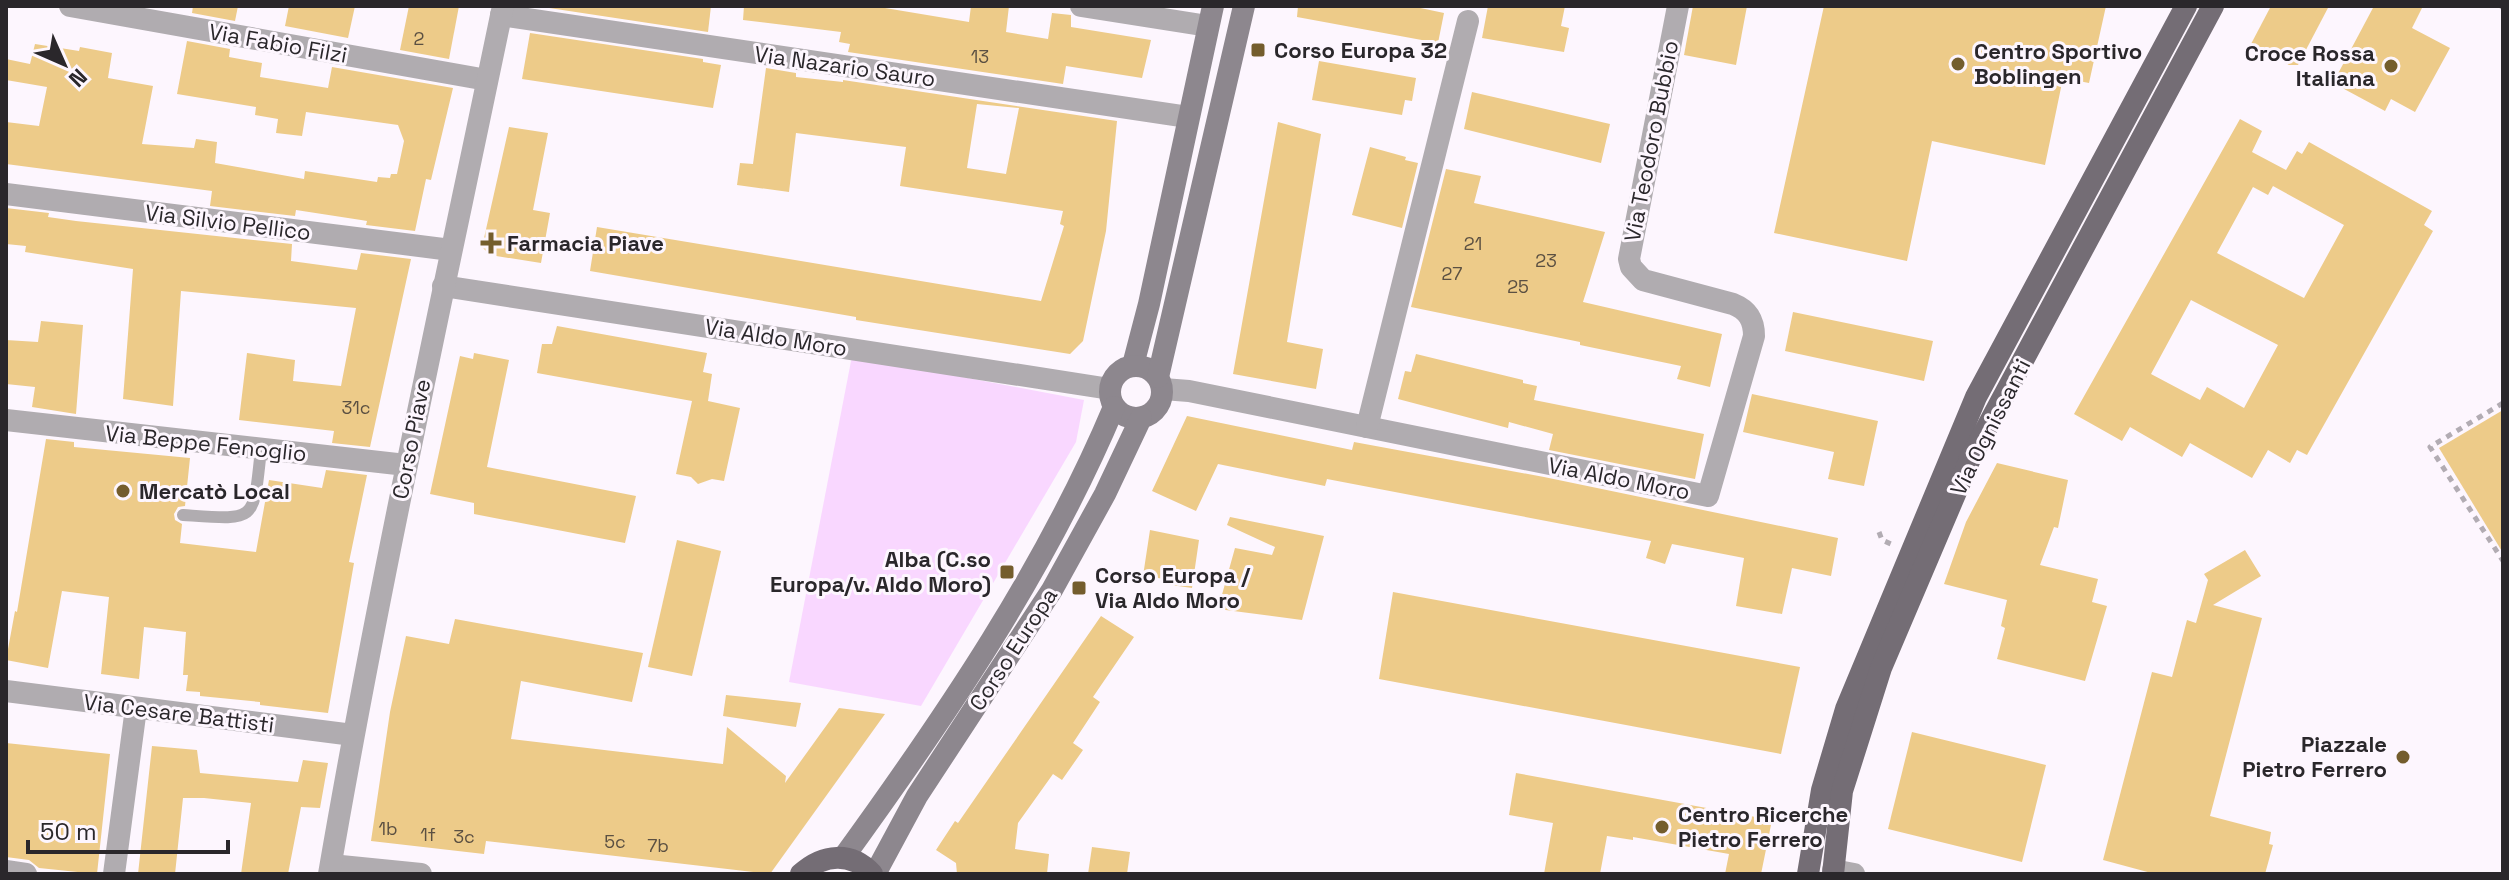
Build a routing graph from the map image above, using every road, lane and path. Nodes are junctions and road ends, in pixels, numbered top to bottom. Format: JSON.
{"nodes":[{"id":1,"x":70,"y":6,"type":"edge"},
{"id":2,"x":1081,"y":6,"type":"edge"},
{"id":3,"x":1244,"y":6,"type":"edge"},
{"id":4,"x":1678,"y":6,"type":"edge"},
{"id":5,"x":2186,"y":6,"type":"edge"},
{"id":6,"x":2213,"y":6,"type":"edge"},
{"id":7,"x":502,"y":11,"type":"edge"},
{"id":8,"x":1210,"y":16,"type":"edge"},
{"id":9,"x":1468,"y":21,"type":"dead end"},
{"id":10,"x":487,"y":80,"type":"junction"},
{"id":11,"x":1188,"y":117,"type":"junction"},
{"id":12,"x":6,"y":194,"type":"edge"},
{"id":13,"x":451,"y":250,"type":"junction"},
{"id":14,"x":1636,"y":274,"type":"joint"},
{"id":15,"x":443,"y":286,"type":"junction"},
{"id":16,"x":1133,"y":365,"type":"junction"},
{"id":17,"x":1161,"y":383,"type":"junction"},
{"id":18,"x":1112,"y":398,"type":"junction"},
{"id":19,"x":2503,"y":403,"type":"edge"},
{"id":20,"x":1141,"y":418,"type":"junction"},
{"id":21,"x":6,"y":420,"type":"edge"},
{"id":22,"x":1367,"y":427,"type":"junction"},
{"id":23,"x":261,"y":449,"type":"junction"},
{"id":24,"x":406,"y":465,"type":"junction"},
{"id":25,"x":183,"y":515,"type":"dead end"},
{"id":26,"x":1879,"y":532,"type":"dead end"},
{"id":27,"x":1890,"y":544,"type":"dead end"},
{"id":28,"x":2502,"y":557,"type":"edge"},
{"id":29,"x":6,"y":691,"type":"edge"},
{"id":30,"x":136,"y":708,"type":"junction"},
{"id":31,"x":353,"y":735,"type":"junction"},
{"id":32,"x":843,"y":858,"type":"junction"},
{"id":33,"x":331,"y":866,"type":"edge"},
{"id":34,"x":6,"y":871,"type":"edge"},
{"id":35,"x":1840,"y":873,"type":"edge"},
{"id":36,"x":26,"y":874,"type":"edge"},
{"id":37,"x":114,"y":874,"type":"edge"},
{"id":38,"x":421,"y":874,"type":"edge"},
{"id":39,"x":801,"y":874,"type":"edge"},
{"id":40,"x":873,"y":874,"type":"edge"},
{"id":41,"x":1808,"y":874,"type":"edge"}],
"edges":[{"from":1,"to":10,"type":"street","name":"Via Fabio Filzi"},
{"from":2,"to":8,"type":"street"},
{"from":3,"to":17,"type":"main road","name":"Corso Europa"},
{"from":4,"to":14,"type":"street","name":"Via Teodoro Bubbio"},
{"from":5,"to":41,"type":"main road","name":"Via Ognissanti"},
{"from":6,"to":35,"type":"main road","name":"Via Ognissanti"},
{"from":7,"to":10,"type":"street","name":"Corso Piave"},
{"from":7,"to":11,"type":"street","name":"Via Nazario Sauro"},
{"from":8,"to":11,"type":"main road","name":"Corso Europa"},
{"from":9,"to":22,"type":"street"},
{"from":10,"to":13,"type":"street","name":"Corso Piave"},
{"from":11,"to":16,"type":"main road","name":"Corso Europa"},
{"from":12,"to":13,"type":"street","name":"Via Silvio Pellico"},
{"from":13,"to":15,"type":"street","name":"Corso Piave"},
{"from":14,"to":22,"type":"street","name":"Via Aldo Moro"},
{"from":15,"to":18,"type":"street","name":"Via Aldo Moro"},
{"from":15,"to":24,"type":"street","name":"Corso Piave"},
{"from":16,"to":17,"type":"main road"},
{"from":16,"to":18,"type":"main road","name":"Corso Europa"},
{"from":17,"to":20,"type":"main road","name":"Corso Europa"},
{"from":17,"to":22,"type":"street","name":"Via Aldo Moro"},
{"from":18,"to":20,"type":"main road"},
{"from":18,"to":32,"type":"main road","name":"Corso Europa"},
{"from":19,"to":28,"type":"path"},
{"from":20,"to":40,"type":"main road","name":"Corso Europa"},
{"from":21,"to":23,"type":"street","name":"Via Beppe Fenoglio"},
{"from":23,"to":24,"type":"street","name":"Via Beppe Fenoglio"},
{"from":23,"to":25,"type":"lane"},
{"from":24,"to":31,"type":"street","name":"Corso Piave"},
{"from":26,"to":27,"type":"path"},
{"from":29,"to":30,"type":"street","name":"Via Cesare Battisti"},
{"from":30,"to":31,"type":"street","name":"Via Cesare Battisti"},
{"from":30,"to":37,"type":"street"},
{"from":31,"to":33,"type":"street","name":"Corso Piave"},
{"from":32,"to":39,"type":"main road"},
{"from":32,"to":40,"type":"main road"},
{"from":33,"to":38,"type":"street"},
{"from":34,"to":36,"type":"street"}]}
